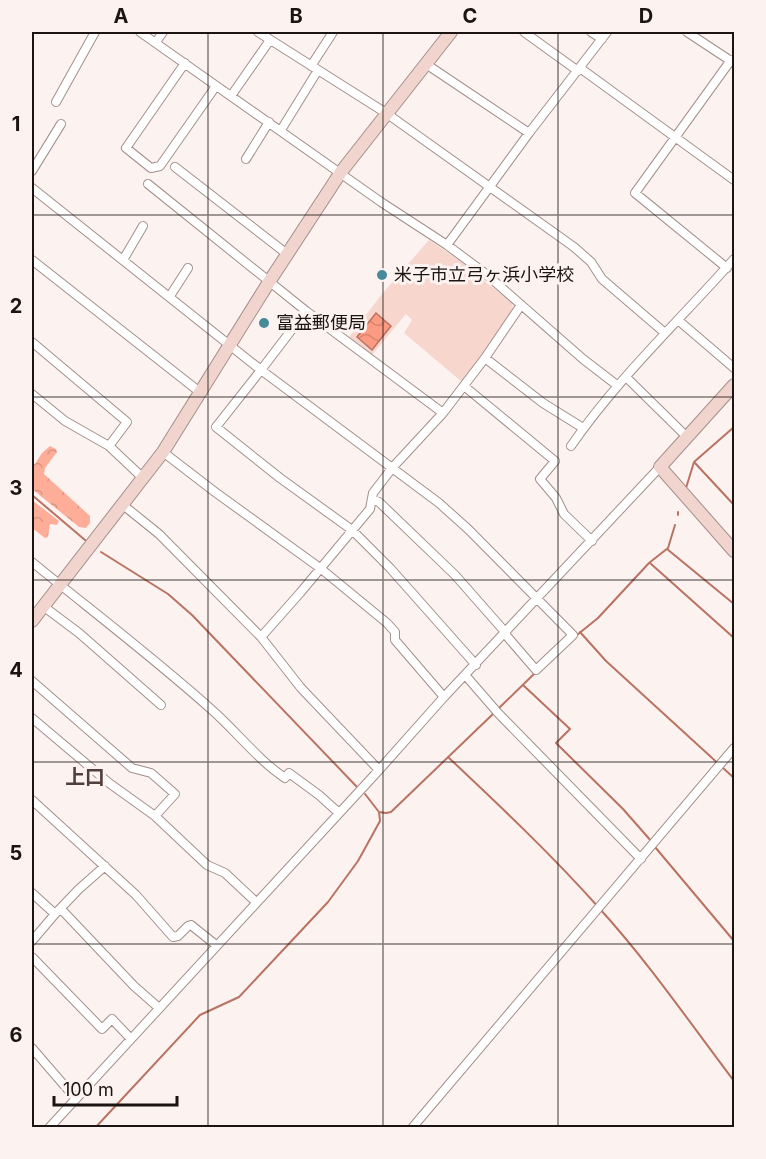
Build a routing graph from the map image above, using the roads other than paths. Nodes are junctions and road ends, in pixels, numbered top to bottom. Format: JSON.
{"nodes":[{"id":1,"x":95,"y":32,"type":"edge"},
{"id":2,"x":140,"y":32,"type":"edge"},
{"id":3,"x":163,"y":32,"type":"edge"},
{"id":4,"x":258,"y":32,"type":"edge"},
{"id":5,"x":333,"y":32,"type":"edge"},
{"id":6,"x":451,"y":32,"type":"edge"},
{"id":7,"x":524,"y":32,"type":"edge"},
{"id":8,"x":591,"y":32,"type":"edge"},
{"id":9,"x":687,"y":32,"type":"edge"},
{"id":10,"x":605,"y":35,"type":"edge"},
{"id":11,"x":270,"y":40,"type":"junction"},
{"id":12,"x":156,"y":42,"type":"junction"},
{"id":13,"x":733,"y":60,"type":"edge"},
{"id":14,"x":184,"y":63,"type":"junction"},
{"id":15,"x":426,"y":64,"type":"junction"},
{"id":16,"x":315,"y":68,"type":"junction"},
{"id":17,"x":579,"y":70,"type":"junction"},
{"id":18,"x":216,"y":86,"type":"junction"},
{"id":19,"x":231,"y":96,"type":"junction"},
{"id":20,"x":56,"y":102,"type":"dead end"},
{"id":21,"x":386,"y":113,"type":"junction"},
{"id":22,"x":269,"y":122,"type":"junction"},
{"id":23,"x":61,"y":123,"type":"dead end"},
{"id":24,"x":280,"y":130,"type":"junction"},
{"id":25,"x":529,"y":134,"type":"junction"},
{"id":26,"x":676,"y":136,"type":"junction"},
{"id":27,"x":246,"y":159,"type":"dead end"},
{"id":28,"x":175,"y":167,"type":"dead end"},
{"id":29,"x":32,"y":171,"type":"edge"},
{"id":30,"x":341,"y":172,"type":"junction"},
{"id":31,"x":735,"y":180,"type":"edge"},
{"id":32,"x":148,"y":184,"type":"dead end"},
{"id":33,"x":491,"y":187,"type":"junction"},
{"id":34,"x":32,"y":188,"type":"edge"},
{"id":35,"x":143,"y":226,"type":"dead end"},
{"id":36,"x":447,"y":245,"type":"junction"},
{"id":37,"x":287,"y":254,"type":"junction"},
{"id":38,"x":735,"y":259,"type":"edge"},
{"id":39,"x":123,"y":260,"type":"junction"},
{"id":40,"x":32,"y":261,"type":"edge"},
{"id":41,"x":188,"y":268,"type":"dead end"},
{"id":42,"x":727,"y":268,"type":"junction"},
{"id":43,"x":269,"y":282,"type":"junction"},
{"id":44,"x":170,"y":296,"type":"junction"},
{"id":45,"x":521,"y":305,"type":"junction"},
{"id":46,"x":306,"y":311,"type":"junction"},
{"id":47,"x":678,"y":320,"type":"junction"},
{"id":48,"x":665,"y":333,"type":"junction"},
{"id":49,"x":32,"y":342,"type":"edge"},
{"id":50,"x":231,"y":344,"type":"junction"},
{"id":51,"x":484,"y":358,"type":"junction"},
{"id":52,"x":735,"y":368,"type":"edge"},
{"id":53,"x":261,"y":370,"type":"junction"},
{"id":54,"x":626,"y":377,"type":"junction"},
{"id":55,"x":735,"y":385,"type":"edge"},
{"id":56,"x":464,"y":386,"type":"junction"},
{"id":57,"x":618,"y":386,"type":"junction"},
{"id":58,"x":201,"y":393,"type":"junction"},
{"id":59,"x":32,"y":394,"type":"edge"},
{"id":60,"x":443,"y":413,"type":"junction"},
{"id":61,"x":583,"y":428,"type":"junction"},
{"id":62,"x":687,"y":437,"type":"junction"},
{"id":63,"x":109,"y":446,"type":"junction"},
{"id":64,"x":571,"y":446,"type":"dead end"},
{"id":65,"x":163,"y":452,"type":"junction"},
{"id":66,"x":393,"y":467,"type":"junction"},
{"id":67,"x":660,"y":467,"type":"junction"},
{"id":68,"x":144,"y":479,"type":"junction"},
{"id":69,"x":372,"y":499,"type":"junction"},
{"id":70,"x":123,"y":505,"type":"junction"},
{"id":71,"x":352,"y":530,"type":"junction"},
{"id":72,"x":592,"y":541,"type":"junction"},
{"id":73,"x":735,"y":552,"type":"edge"},
{"id":74,"x":32,"y":562,"type":"edge"},
{"id":75,"x":320,"y":568,"type":"junction"},
{"id":76,"x":60,"y":585,"type":"junction"},
{"id":77,"x":537,"y":600,"type":"junction"},
{"id":78,"x":43,"y":606,"type":"junction"},
{"id":79,"x":32,"y":621,"type":"edge"},
{"id":80,"x":505,"y":634,"type":"junction"},
{"id":81,"x":261,"y":637,"type":"junction"},
{"id":82,"x":476,"y":665,"type":"junction"},
{"id":83,"x":466,"y":676,"type":"junction"},
{"id":84,"x":32,"y":681,"type":"edge"},
{"id":85,"x":444,"y":697,"type":"junction"},
{"id":86,"x":161,"y":705,"type":"dead end"},
{"id":87,"x":32,"y":718,"type":"edge"},
{"id":88,"x":735,"y":748,"type":"edge"},
{"id":89,"x":379,"y":770,"type":"junction"},
{"id":90,"x":32,"y":800,"type":"edge"},
{"id":91,"x":339,"y":813,"type":"junction"},
{"id":92,"x":155,"y":816,"type":"junction"},
{"id":93,"x":641,"y":859,"type":"junction"},
{"id":94,"x":105,"y":866,"type":"junction"},
{"id":95,"x":32,"y":893,"type":"edge"},
{"id":96,"x":256,"y":902,"type":"junction"},
{"id":97,"x":58,"y":912,"type":"junction"},
{"id":98,"x":32,"y":941,"type":"edge"},
{"id":99,"x":216,"y":945,"type":"junction"},
{"id":100,"x":32,"y":957,"type":"edge"},
{"id":101,"x":159,"y":1008,"type":"junction"},
{"id":102,"x":131,"y":1039,"type":"junction"},
{"id":103,"x":32,"y":1048,"type":"edge"},
{"id":104,"x":76,"y":1099,"type":"junction"},
{"id":105,"x":49,"y":1128,"type":"edge"},
{"id":106,"x":412,"y":1128,"type":"edge"}],
"edges":[{"from":1,"to":20,"type":"street"},
{"from":2,"to":12,"type":"street"},
{"from":3,"to":12,"type":"street"},
{"from":4,"to":11,"type":"street"},
{"from":5,"to":16,"type":"street"},
{"from":6,"to":15,"type":"street"},
{"from":7,"to":17,"type":"street"},
{"from":8,"to":10,"type":"street"},
{"from":9,"to":13,"type":"street"},
{"from":10,"to":17,"type":"street"},
{"from":11,"to":16,"type":"street"},
{"from":11,"to":19,"type":"street"},
{"from":12,"to":14,"type":"street"},
{"from":13,"to":26,"type":"street"},
{"from":14,"to":18,"type":"street"},
{"from":14,"to":18,"type":"street"},
{"from":15,"to":21,"type":"street"},
{"from":15,"to":25,"type":"street"},
{"from":16,"to":21,"type":"street"},
{"from":16,"to":24,"type":"street"},
{"from":17,"to":25,"type":"street"},
{"from":17,"to":26,"type":"street"},
{"from":18,"to":19,"type":"street"},
{"from":19,"to":22,"type":"street"},
{"from":21,"to":30,"type":"street"},
{"from":21,"to":33,"type":"street"},
{"from":22,"to":24,"type":"street"},
{"from":22,"to":27,"type":"street"},
{"from":23,"to":29,"type":"street"},
{"from":24,"to":30,"type":"street"},
{"from":25,"to":33,"type":"street"},
{"from":26,"to":31,"type":"street"},
{"from":26,"to":42,"type":"street"},
{"from":28,"to":37,"type":"street"},
{"from":30,"to":36,"type":"street"},
{"from":30,"to":37,"type":"street"},
{"from":32,"to":43,"type":"street"},
{"from":33,"to":36,"type":"street"},
{"from":33,"to":48,"type":"street"},
{"from":34,"to":39,"type":"street"},
{"from":35,"to":39,"type":"street"},
{"from":36,"to":45,"type":"street"},
{"from":37,"to":43,"type":"street"},
{"from":38,"to":42,"type":"street"},
{"from":39,"to":44,"type":"street"},
{"from":40,"to":58,"type":"street"},
{"from":41,"to":44,"type":"street"},
{"from":42,"to":47,"type":"street"},
{"from":43,"to":46,"type":"street"},
{"from":43,"to":50,"type":"street"},
{"from":44,"to":50,"type":"street"},
{"from":45,"to":51,"type":"street"},
{"from":45,"to":57,"type":"street"},
{"from":46,"to":53,"type":"street"},
{"from":46,"to":60,"type":"street"},
{"from":47,"to":48,"type":"street"},
{"from":47,"to":52,"type":"street"},
{"from":48,"to":54,"type":"street"},
{"from":49,"to":63,"type":"street"},
{"from":50,"to":53,"type":"street"},
{"from":50,"to":58,"type":"street"},
{"from":51,"to":56,"type":"street"},
{"from":51,"to":61,"type":"street"},
{"from":53,"to":66,"type":"street"},
{"from":53,"to":71,"type":"street"},
{"from":54,"to":57,"type":"street"},
{"from":54,"to":62,"type":"street"},
{"from":55,"to":62,"type":"street"},
{"from":56,"to":60,"type":"street"},
{"from":56,"to":72,"type":"street"},
{"from":57,"to":61,"type":"street"},
{"from":58,"to":65,"type":"street"},
{"from":59,"to":63,"type":"street"},
{"from":60,"to":66,"type":"street"},
{"from":61,"to":64,"type":"street"},
{"from":62,"to":67,"type":"street"},
{"from":63,"to":68,"type":"street"},
{"from":65,"to":68,"type":"street"},
{"from":65,"to":75,"type":"street"},
{"from":66,"to":69,"type":"street"},
{"from":66,"to":77,"type":"street"},
{"from":67,"to":72,"type":"street"},
{"from":67,"to":73,"type":"street"},
{"from":68,"to":70,"type":"street"},
{"from":69,"to":71,"type":"street"},
{"from":69,"to":80,"type":"street"},
{"from":70,"to":76,"type":"street"},
{"from":70,"to":81,"type":"street"},
{"from":71,"to":75,"type":"street"},
{"from":71,"to":82,"type":"street"},
{"from":72,"to":77,"type":"street"},
{"from":74,"to":76,"type":"street"},
{"from":75,"to":81,"type":"street"},
{"from":75,"to":85,"type":"street"},
{"from":76,"to":78,"type":"street"},
{"from":76,"to":91,"type":"street"},
{"from":77,"to":80,"type":"street"},
{"from":77,"to":80,"type":"street"},
{"from":78,"to":79,"type":"street"},
{"from":78,"to":86,"type":"street"},
{"from":80,"to":82,"type":"street"},
{"from":81,"to":89,"type":"street"},
{"from":82,"to":83,"type":"street"},
{"from":83,"to":85,"type":"street"},
{"from":83,"to":93,"type":"street"},
{"from":84,"to":92,"type":"street"},
{"from":85,"to":89,"type":"street"},
{"from":87,"to":92,"type":"street"},
{"from":88,"to":93,"type":"street"},
{"from":89,"to":91,"type":"street"},
{"from":90,"to":94,"type":"street"},
{"from":91,"to":96,"type":"street"},
{"from":92,"to":96,"type":"street"},
{"from":93,"to":106,"type":"street"},
{"from":94,"to":97,"type":"street"},
{"from":94,"to":99,"type":"street"},
{"from":95,"to":97,"type":"street"},
{"from":96,"to":99,"type":"street"},
{"from":97,"to":98,"type":"street"},
{"from":97,"to":101,"type":"street"},
{"from":99,"to":101,"type":"street"},
{"from":100,"to":102,"type":"street"},
{"from":101,"to":102,"type":"street"},
{"from":102,"to":104,"type":"street"},
{"from":103,"to":104,"type":"street"},
{"from":104,"to":105,"type":"street"}]}
